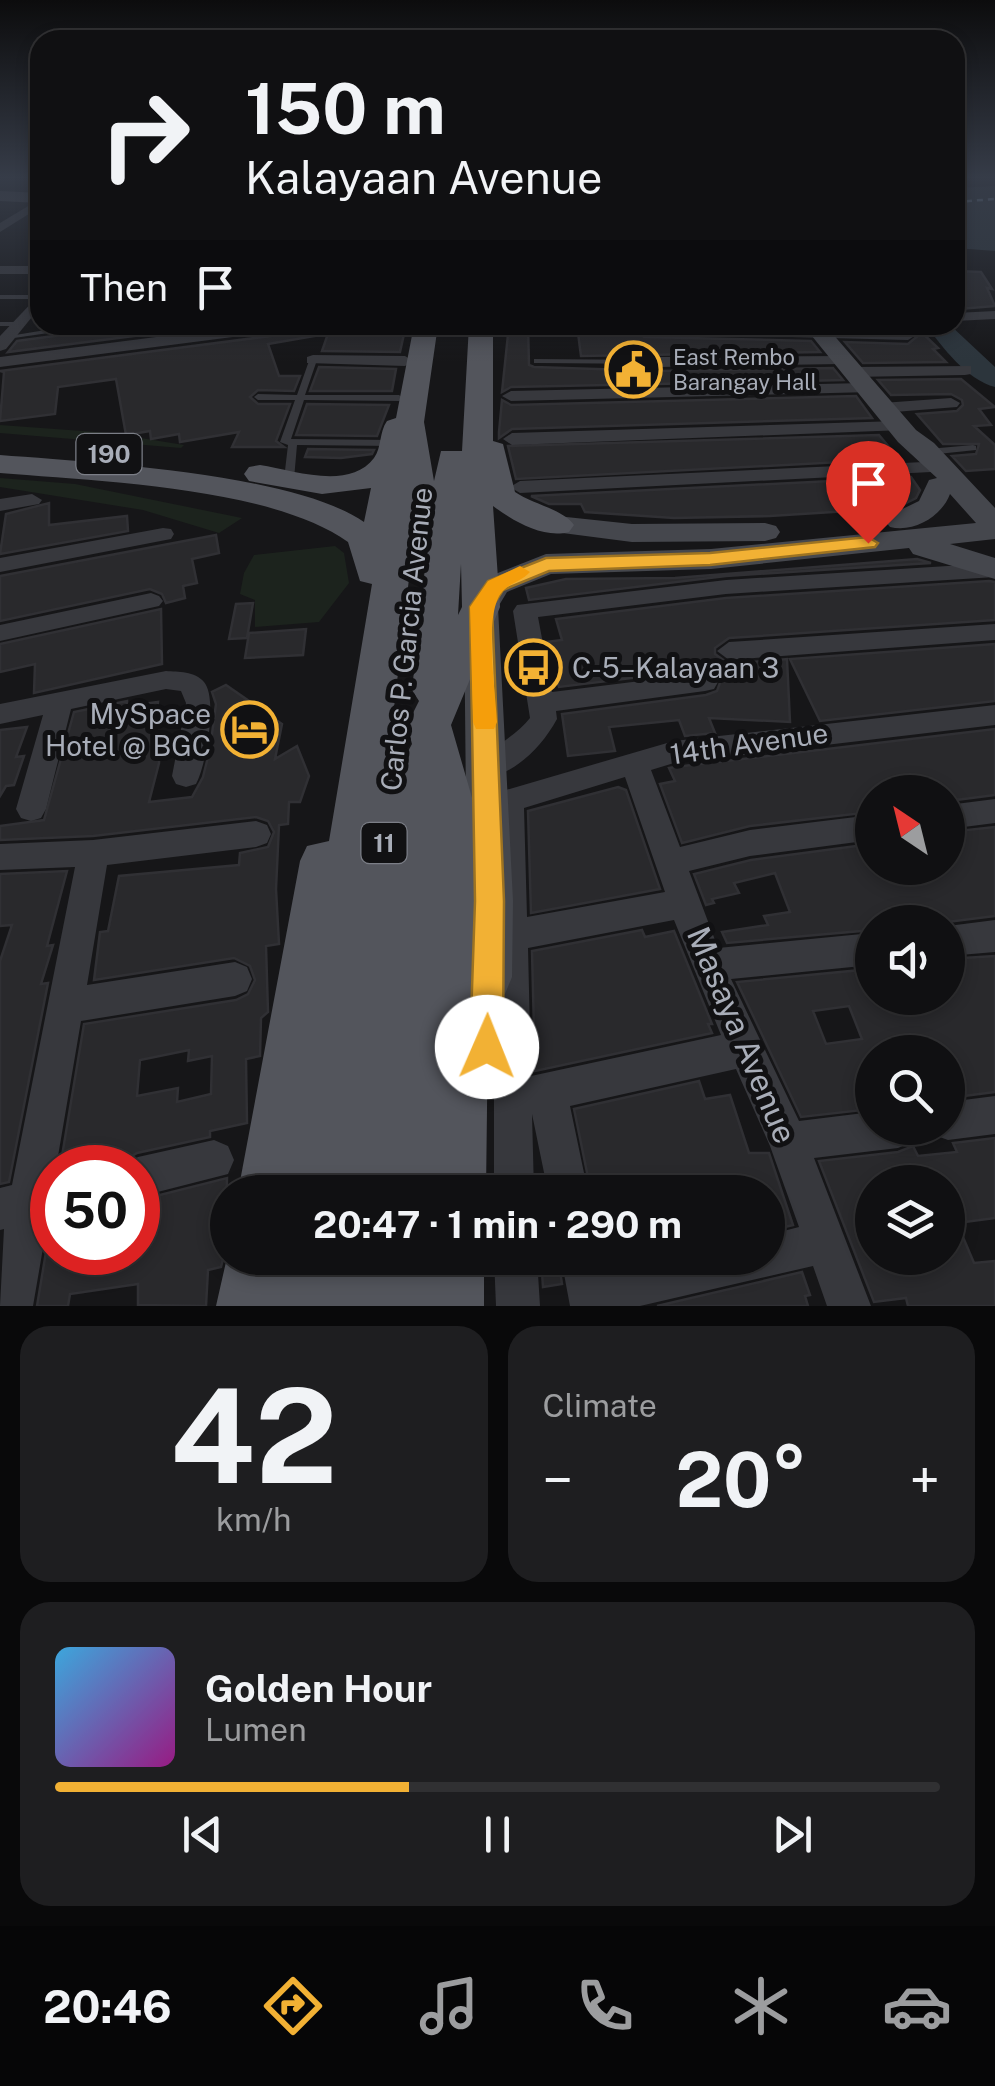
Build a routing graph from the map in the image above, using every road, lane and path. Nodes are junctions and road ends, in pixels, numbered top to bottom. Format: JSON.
{"nodes":[{"id":1,"x":0,"y":270,"type":"edge"},
{"id":2,"x":30,"y":270,"type":"edge"},
{"id":3,"x":0,"y":297,"type":"edge"},
{"id":4,"x":30,"y":298,"type":"edge"},
{"id":5,"x":30,"y":309,"type":"edge"},
{"id":6,"x":995,"y":315,"type":"edge"},
{"id":7,"x":965,"y":316,"type":"edge"},
{"id":8,"x":30,"y":331,"type":"edge"},
{"id":9,"x":5,"y":334,"type":"edge"},
{"id":10,"x":190,"y":335,"type":"edge"},
{"id":11,"x":412,"y":335,"type":"edge"},
{"id":12,"x":424,"y":335,"type":"edge"},
{"id":13,"x":443,"y":335,"type":"edge"},
{"id":14,"x":461,"y":335,"type":"edge"},
{"id":15,"x":481,"y":335,"type":"edge"},
{"id":16,"x":493,"y":335,"type":"edge"},
{"id":17,"x":651,"y":335,"type":"edge"},
{"id":18,"x":822,"y":335,"type":"edge"},
{"id":19,"x":313,"y":360,"type":"joint"},
{"id":20,"x":405,"y":360,"type":"junction"},
{"id":21,"x":537,"y":361,"type":"dead end"},
{"id":22,"x":0,"y":362,"type":"edge"},
{"id":23,"x":659,"y":362,"type":"junction"},
{"id":24,"x":966,"y":370,"type":"dead end"},
{"id":25,"x":852,"y":373,"type":"junction"},
{"id":26,"x":670,"y":395,"type":"junction"},
{"id":27,"x":511,"y":396,"type":"dead end"},
{"id":28,"x":258,"y":397,"type":"dead end"},
{"id":29,"x":300,"y":398,"type":"junction"},
{"id":30,"x":951,"y":404,"type":"dead end"},
{"id":31,"x":402,"y":425,"type":"junction"},
{"id":32,"x":686,"y":434,"type":"junction"},
{"id":33,"x":512,"y":438,"type":"dead end"},
{"id":34,"x":293,"y":442,"type":"junction"},
{"id":35,"x":0,"y":446,"type":"edge"},
{"id":36,"x":972,"y":448,"type":"dead end"},
{"id":37,"x":918,"y":450,"type":"junction"},
{"id":38,"x":0,"y":464,"type":"edge"},
{"id":39,"x":290,"y":478,"type":"junction"},
{"id":40,"x":520,"y":486,"type":"dead end"},
{"id":41,"x":421,"y":493,"type":"junction"},
{"id":42,"x":476,"y":495,"type":"junction"},
{"id":43,"x":318,"y":498,"type":"junction"},
{"id":44,"x":32,"y":500,"type":"dead end"},
{"id":45,"x":0,"y":506,"type":"edge"},
{"id":46,"x":900,"y":521,"type":"junction"},
{"id":47,"x":987,"y":521,"type":"edge"},
{"id":48,"x":567,"y":526,"type":"junction"},
{"id":49,"x":164,"y":534,"type":"dead end"},
{"id":50,"x":868,"y":543,"type":"junction"},
{"id":51,"x":710,"y":559,"type":"junction"},
{"id":52,"x":575,"y":562,"type":"junction"},
{"id":53,"x":0,"y":564,"type":"edge"},
{"id":54,"x":995,"y":570,"type":"edge"},
{"id":55,"x":373,"y":573,"type":"junction"},
{"id":56,"x":726,"y":587,"type":"junction"},
{"id":57,"x":150,"y":601,"type":"dead end"},
{"id":58,"x":481,"y":607,"type":"junction"},
{"id":59,"x":381,"y":632,"type":"junction"},
{"id":60,"x":995,"y":632,"type":"edge"},
{"id":61,"x":0,"y":633,"type":"edge"},
{"id":62,"x":730,"y":651,"type":"dead end"},
{"id":63,"x":705,"y":682,"type":"dead end"},
{"id":64,"x":60,"y":702,"type":"junction"},
{"id":65,"x":542,"y":703,"type":"junction"},
{"id":66,"x":0,"y":714,"type":"edge"},
{"id":67,"x":995,"y":714,"type":"edge"},
{"id":68,"x":429,"y":724,"type":"junction"},
{"id":69,"x":635,"y":764,"type":"junction"},
{"id":70,"x":186,"y":776,"type":"dead end"},
{"id":71,"x":498,"y":784,"type":"junction"},
{"id":72,"x":31,"y":809,"type":"dead end"},
{"id":73,"x":995,"y":811,"type":"edge"},
{"id":74,"x":965,"y":815,"type":"edge"},
{"id":75,"x":855,"y":829,"type":"edge"},
{"id":76,"x":256,"y":834,"type":"dead end"},
{"id":77,"x":94,"y":852,"type":"junction"},
{"id":78,"x":0,"y":858,"type":"edge"},
{"id":79,"x":673,"y":862,"type":"junction"},
{"id":80,"x":686,"y":903,"type":"junction"},
{"id":81,"x":512,"y":935,"type":"junction"},
{"id":82,"x":995,"y":936,"type":"edge"},
{"id":83,"x":965,"y":939,"type":"edge"},
{"id":84,"x":855,"y":951,"type":"edge"},
{"id":85,"x":707,"y":965,"type":"junction"},
{"id":86,"x":236,"y":979,"type":"dead end"},
{"id":87,"x":66,"y":1006,"type":"junction"},
{"id":88,"x":743,"y":1049,"type":"junction"},
{"id":89,"x":531,"y":1095,"type":"junction"},
{"id":90,"x":995,"y":1115,"type":"edge"},
{"id":91,"x":965,"y":1119,"type":"edge"},
{"id":92,"x":855,"y":1133,"type":"edge"},
{"id":93,"x":788,"y":1142,"type":"junction"},
{"id":94,"x":214,"y":1160,"type":"dead end"},
{"id":95,"x":160,"y":1172,"type":"edge"},
{"id":96,"x":273,"y":1175,"type":"edge"},
{"id":97,"x":307,"y":1175,"type":"edge"},
{"id":98,"x":348,"y":1175,"type":"edge"},
{"id":99,"x":400,"y":1175,"type":"edge"},
{"id":100,"x":454,"y":1175,"type":"edge"},
{"id":101,"x":484,"y":1175,"type":"edge"},
{"id":102,"x":517,"y":1175,"type":"edge"},
{"id":103,"x":562,"y":1175,"type":"edge"},
{"id":104,"x":28,"y":1202,"type":"edge"},
{"id":105,"x":825,"y":1242,"type":"junction"},
{"id":106,"x":785,"y":1252,"type":"edge"},
{"id":107,"x":257,"y":1275,"type":"edge"},
{"id":108,"x":292,"y":1275,"type":"edge"},
{"id":109,"x":337,"y":1275,"type":"edge"},
{"id":110,"x":393,"y":1275,"type":"edge"},
{"id":111,"x":449,"y":1275,"type":"edge"},
{"id":112,"x":482,"y":1275,"type":"edge"},
{"id":113,"x":517,"y":1275,"type":"edge"},
{"id":114,"x":655,"y":1275,"type":"edge"},
{"id":115,"x":588,"y":1286,"type":"edge"},
{"id":116,"x":12,"y":1306,"type":"edge"},
{"id":117,"x":252,"y":1306,"type":"edge"},
{"id":118,"x":287,"y":1306,"type":"edge"},
{"id":119,"x":334,"y":1306,"type":"edge"},
{"id":120,"x":391,"y":1306,"type":"edge"},
{"id":121,"x":448,"y":1306,"type":"edge"},
{"id":122,"x":481,"y":1306,"type":"edge"},
{"id":123,"x":518,"y":1306,"type":"edge"},
{"id":124,"x":849,"y":1306,"type":"edge"}],
"edges":[{"from":1,"to":2,"type":"street"},
{"from":3,"to":4,"type":"lane"},
{"from":5,"to":9,"type":"street"},
{"from":6,"to":7,"type":"street"},
{"from":8,"to":9,"type":"lane"},
{"from":10,"to":22,"type":"street"},
{"from":11,"to":20,"type":"main road"},
{"from":12,"to":31,"type":"main road"},
{"from":13,"to":41,"type":"main road","name":"Carlos P. Garcia Avenue","number":"11"},
{"from":14,"to":68,"type":"main road","name":"Carlos P. Garcia Avenue","number":"11"},
{"from":15,"to":42,"type":"main road"},
{"from":16,"to":48,"type":"main road"},
{"from":17,"to":23,"type":"street"},
{"from":18,"to":25,"type":"main road"},
{"from":19,"to":20,"type":"street"},
{"from":19,"to":29,"type":"lane"},
{"from":20,"to":31,"type":"main road"},
{"from":21,"to":23,"type":"lane"},
{"from":23,"to":25,"type":"street"},
{"from":23,"to":26,"type":"street"},
{"from":24,"to":25,"type":"street"},
{"from":25,"to":26,"type":"street"},
{"from":25,"to":37,"type":"main road"},
{"from":26,"to":27,"type":"street"},
{"from":26,"to":32,"type":"street"},
{"from":28,"to":29,"type":"lane"},
{"from":29,"to":31,"type":"lane"},
{"from":29,"to":34,"type":"lane"},
{"from":30,"to":37,"type":"street"},
{"from":31,"to":34,"type":"lane"},
{"from":31,"to":41,"type":"main road"},
{"from":31,"to":43,"type":"main road","number":"190"},
{"from":31,"to":55,"type":"main road"},
{"from":32,"to":33,"type":"street"},
{"from":32,"to":37,"type":"street"},
{"from":34,"to":39,"type":"lane"},
{"from":35,"to":39,"type":"main road","number":"190"},
{"from":36,"to":37,"type":"lane"},
{"from":37,"to":40,"type":"street"},
{"from":37,"to":46,"type":"main road"},
{"from":37,"to":47,"type":"main road"},
{"from":38,"to":43,"type":"main road","number":"190"},
{"from":39,"to":43,"type":"main road","number":"190"},
{"from":41,"to":59,"type":"main road"},
{"from":41,"to":98,"type":"main road","name":"Carlos P. Garcia Avenue","number":"11"},
{"from":42,"to":48,"type":"main road"},
{"from":42,"to":58,"type":"main road"},
{"from":43,"to":55,"type":"main road","number":"190"},
{"from":44,"to":45,"type":"street"},
{"from":46,"to":47,"type":"main road"},
{"from":46,"to":48,"type":"main road"},
{"from":47,"to":50,"type":"main road"},
{"from":48,"to":52,"type":"main road"},
{"from":49,"to":53,"type":"street"},
{"from":50,"to":51,"type":"main road"},
{"from":50,"to":54,"type":"main road"},
{"from":51,"to":52,"type":"main road"},
{"from":51,"to":56,"type":"street"},
{"from":52,"to":58,"type":"main road"},
{"from":54,"to":56,"type":"street"},
{"from":55,"to":59,"type":"main road"},
{"from":55,"to":96,"type":"main road"},
{"from":56,"to":65,"type":"street"},
{"from":57,"to":61,"type":"street"},
{"from":58,"to":68,"type":"main road"},
{"from":58,"to":71,"type":"main road"},
{"from":59,"to":97,"type":"main road"},
{"from":60,"to":62,"type":"street"},
{"from":63,"to":65,"type":"street"},
{"from":64,"to":66,"type":"street"},
{"from":64,"to":70,"type":"street"},
{"from":64,"to":72,"type":"street"},
{"from":65,"to":71,"type":"street"},
{"from":67,"to":69,"type":"street","name":"14th Avenue"},
{"from":68,"to":99,"type":"main road","name":"Carlos P. Garcia Avenue","number":"11"},
{"from":68,"to":100,"type":"main road"},
{"from":69,"to":71,"type":"street","name":"14th Avenue"},
{"from":69,"to":79,"type":"street","name":"Masaya Avenue"},
{"from":71,"to":81,"type":"street"},
{"from":71,"to":101,"type":"main road"},
{"from":73,"to":74,"type":"street"},
{"from":75,"to":79,"type":"street"},
{"from":76,"to":77,"type":"street"},
{"from":77,"to":78,"type":"street"},
{"from":77,"to":87,"type":"street"},
{"from":79,"to":80,"type":"street","name":"Masaya Avenue"},
{"from":80,"to":81,"type":"street"},
{"from":80,"to":85,"type":"street","name":"Masaya Avenue"},
{"from":81,"to":89,"type":"street"},
{"from":82,"to":83,"type":"street"},
{"from":84,"to":85,"type":"street"},
{"from":85,"to":88,"type":"street","name":"Masaya Avenue"},
{"from":86,"to":87,"type":"street"},
{"from":87,"to":104,"type":"street"},
{"from":88,"to":89,"type":"street"},
{"from":88,"to":93,"type":"street","name":"Masaya Avenue"},
{"from":89,"to":102,"type":"street"},
{"from":89,"to":103,"type":"street"},
{"from":90,"to":91,"type":"street"},
{"from":92,"to":93,"type":"street"},
{"from":93,"to":105,"type":"street","name":"Masaya Avenue"},
{"from":94,"to":95,"type":"street"},
{"from":104,"to":116,"type":"street"},
{"from":105,"to":106,"type":"street"},
{"from":105,"to":124,"type":"street","name":"Masaya Avenue"},
{"from":107,"to":117,"type":"main road"},
{"from":108,"to":118,"type":"main road"},
{"from":109,"to":119,"type":"main road"},
{"from":110,"to":120,"type":"main road"},
{"from":111,"to":121,"type":"main road"},
{"from":112,"to":122,"type":"main road"},
{"from":113,"to":123,"type":"street"},
{"from":114,"to":115,"type":"street"}]}
